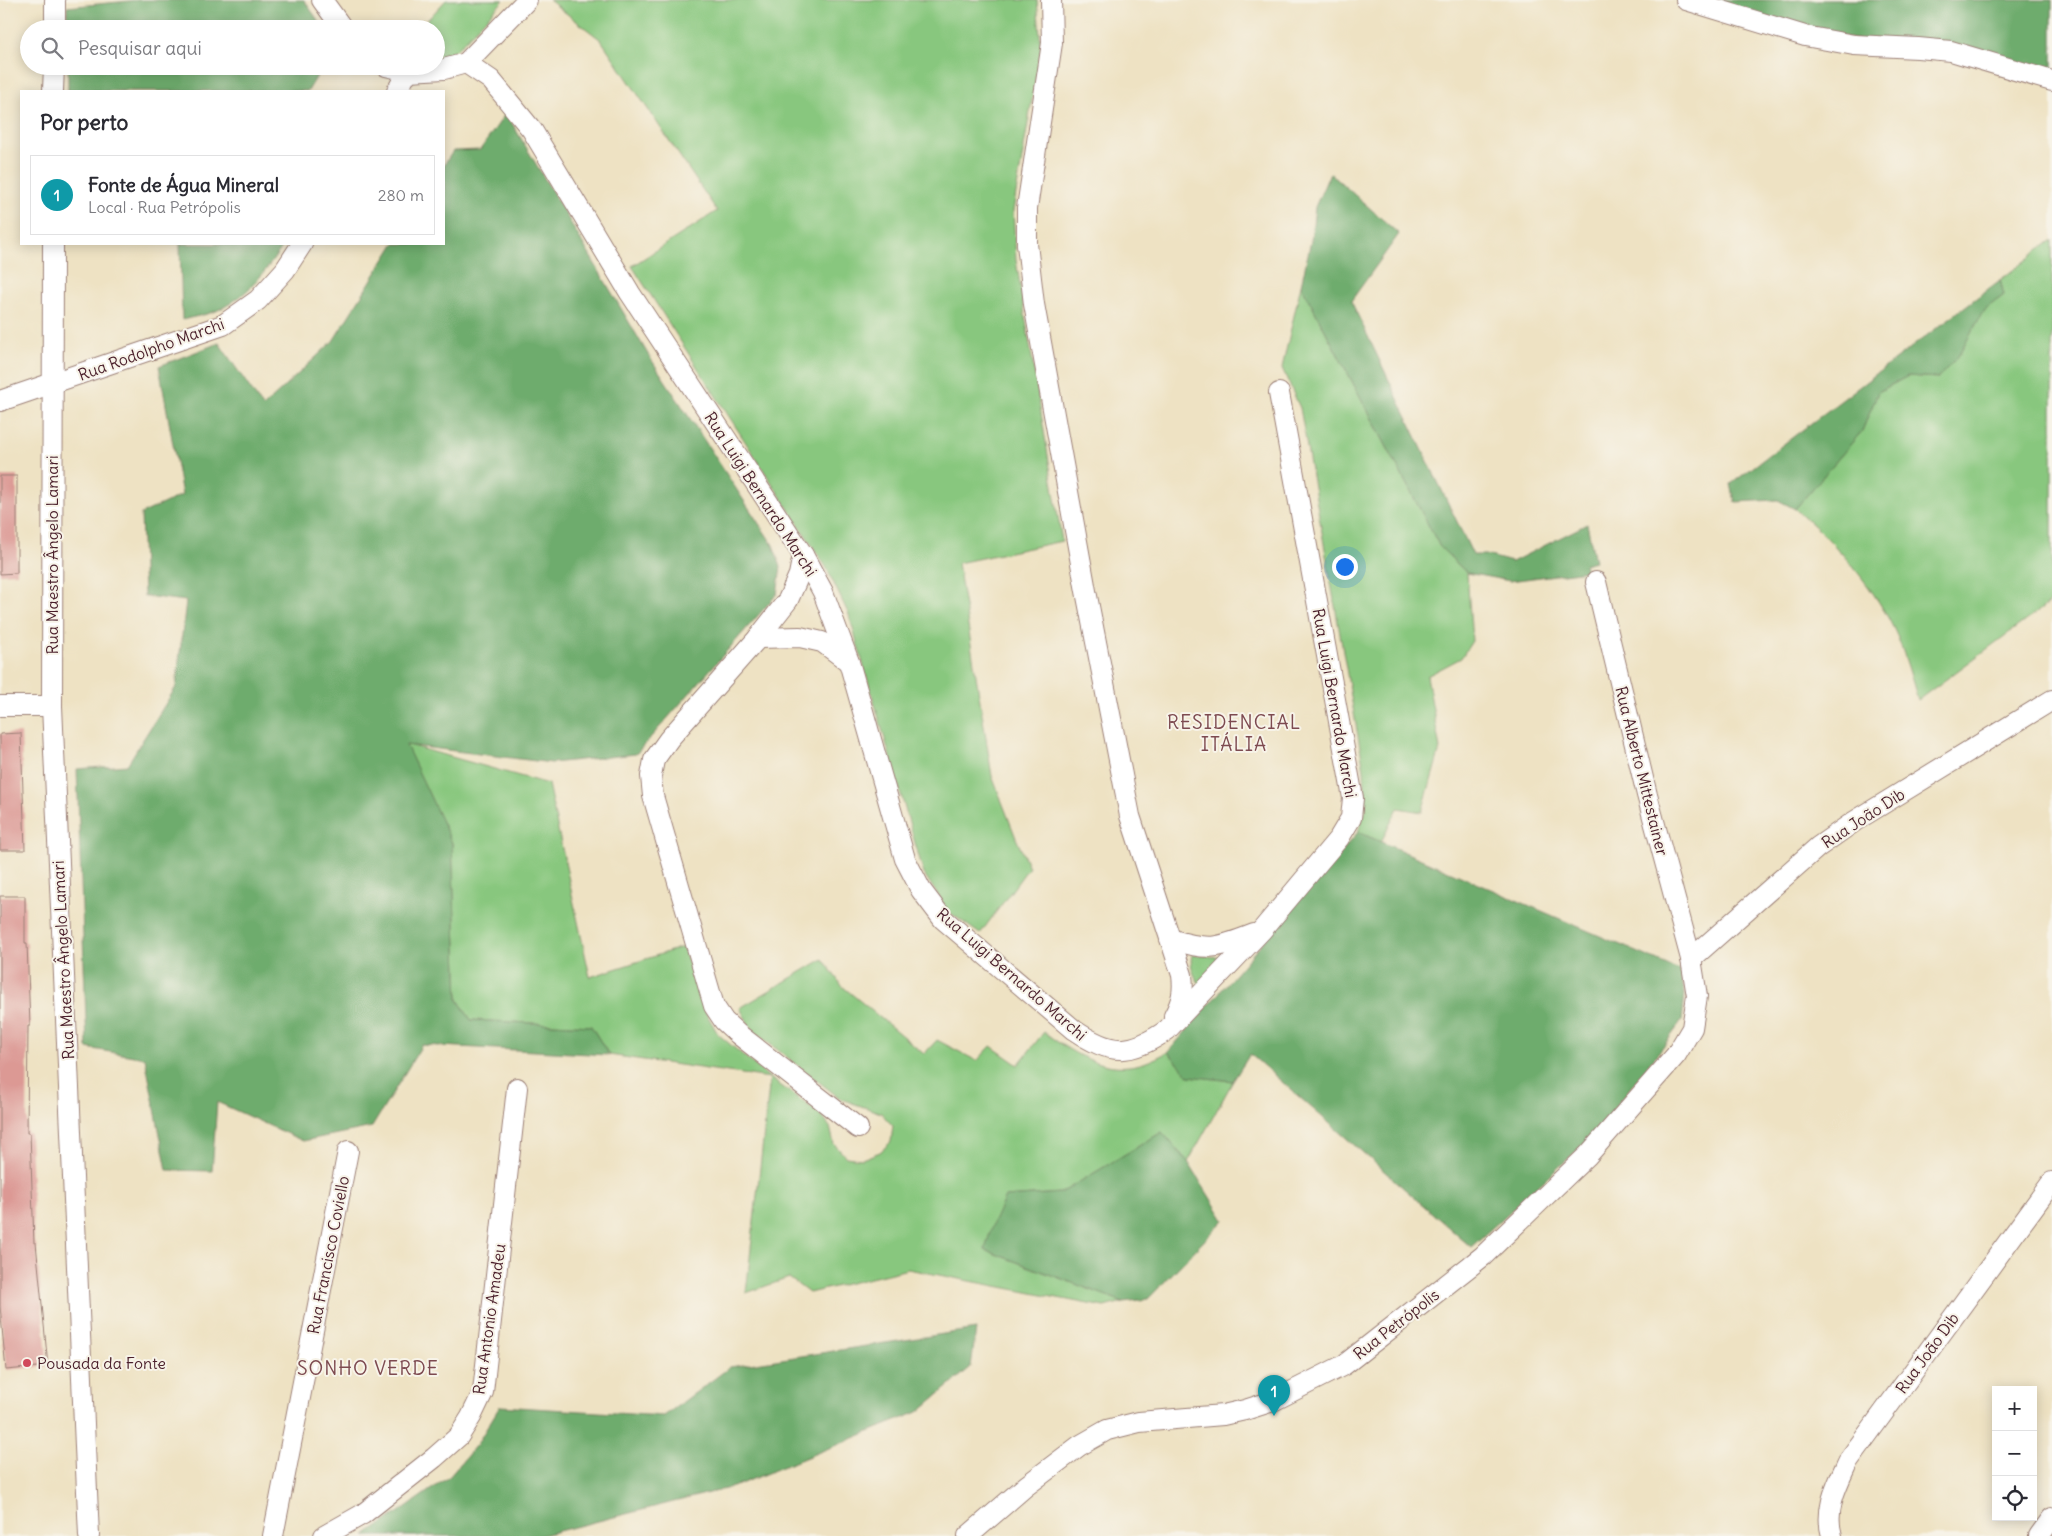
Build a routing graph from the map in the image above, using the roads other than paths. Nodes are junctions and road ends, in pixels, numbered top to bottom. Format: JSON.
{"nodes":[{"id":1,"x":55,"y":0,"type":"edge"},
{"id":2,"x":322,"y":0,"type":"edge"},
{"id":3,"x":527,"y":0,"type":"edge"},
{"id":4,"x":1686,"y":0,"type":"edge"},
{"id":5,"x":1053,"y":2,"type":"edge"},
{"id":6,"x":54,"y":20,"type":"edge"},
{"id":7,"x":336,"y":20,"type":"edge"},
{"id":8,"x":466,"y":63,"type":"junction"},
{"id":9,"x":445,"y":69,"type":"edge"},
{"id":10,"x":54,"y":75,"type":"edge"},
{"id":11,"x":406,"y":75,"type":"edge"},
{"id":12,"x":2052,"y":81,"type":"edge"},
{"id":13,"x":53,"y":90,"type":"edge"},
{"id":14,"x":398,"y":90,"type":"edge"},
{"id":15,"x":53,"y":245,"type":"edge"},
{"id":16,"x":301,"y":245,"type":"edge"},
{"id":17,"x":53,"y":384,"type":"junction"},
{"id":18,"x":1279,"y":393,"type":"dead end"},
{"id":19,"x":0,"y":401,"type":"edge"},
{"id":20,"x":803,"y":555,"type":"junction"},
{"id":21,"x":1596,"y":582,"type":"dead end"},
{"id":22,"x":758,"y":638,"type":"junction"},
{"id":23,"x":849,"y":662,"type":"junction"},
{"id":24,"x":2052,"y":700,"type":"edge"},
{"id":25,"x":0,"y":706,"type":"edge"},
{"id":26,"x":52,"y":706,"type":"junction"},
{"id":27,"x":1262,"y":930,"type":"junction"},
{"id":28,"x":1170,"y":939,"type":"junction"},
{"id":29,"x":1692,"y":959,"type":"junction"},
{"id":30,"x":1167,"y":1030,"type":"junction"},
{"id":31,"x":517,"y":1088,"type":"dead end"},
{"id":32,"x":858,"y":1128,"type":"dead end"},
{"id":33,"x":348,"y":1151,"type":"dead end"},
{"id":34,"x":2052,"y":1182,"type":"edge"},
{"id":35,"x":2052,"y":1518,"type":"edge"},
{"id":36,"x":89,"y":1536,"type":"edge"},
{"id":37,"x":273,"y":1536,"type":"edge"},
{"id":38,"x":324,"y":1536,"type":"edge"},
{"id":39,"x":968,"y":1536,"type":"edge"},
{"id":40,"x":1832,"y":1536,"type":"edge"},
{"id":41,"x":2039,"y":1536,"type":"edge"}],
"edges":[{"from":1,"to":6,"type":"street"},
{"from":2,"to":7,"type":"street"},
{"from":3,"to":8,"type":"street"},
{"from":4,"to":12,"type":"street"},
{"from":5,"to":28,"type":"street"},
{"from":8,"to":9,"type":"street"},
{"from":8,"to":20,"type":"street","name":"Rua Luigi Bernardo Marchi"},
{"from":10,"to":13,"type":"street"},
{"from":11,"to":14,"type":"street"},
{"from":15,"to":17,"type":"street","name":"Rua Maestro Ângelo Lamari"},
{"from":16,"to":17,"type":"street","name":"Rua Rodolpho Marchi"},
{"from":17,"to":19,"type":"street","name":"Rua Rodolpho Marchi"},
{"from":17,"to":26,"type":"street","name":"Rua Maestro Ângelo Lamari"},
{"from":18,"to":27,"type":"street","name":"Rua Luigi Bernardo Marchi"},
{"from":20,"to":22,"type":"street"},
{"from":20,"to":23,"type":"street","name":"Rua Luigi Bernardo Marchi"},
{"from":21,"to":29,"type":"street","name":"Rua Alberto Mittestainer"},
{"from":22,"to":23,"type":"street"},
{"from":22,"to":32,"type":"street"},
{"from":23,"to":30,"type":"street","name":"Rua Luigi Bernardo Marchi"},
{"from":24,"to":29,"type":"street","name":"Rua João Dib"},
{"from":25,"to":26,"type":"street"},
{"from":26,"to":36,"type":"street","name":"Rua Maestro Ângelo Lamari"},
{"from":27,"to":28,"type":"street"},
{"from":27,"to":30,"type":"street","name":"Rua Luigi Bernardo Marchi"},
{"from":28,"to":30,"type":"street"},
{"from":29,"to":39,"type":"street","name":"Rua Petrópolis"},
{"from":31,"to":38,"type":"street","name":"Rua Antonio Amadeu"},
{"from":33,"to":37,"type":"street","name":"Rua Francisco Coviello"},
{"from":34,"to":40,"type":"street","name":"Rua João Dib"},
{"from":35,"to":41,"type":"street"}]}
